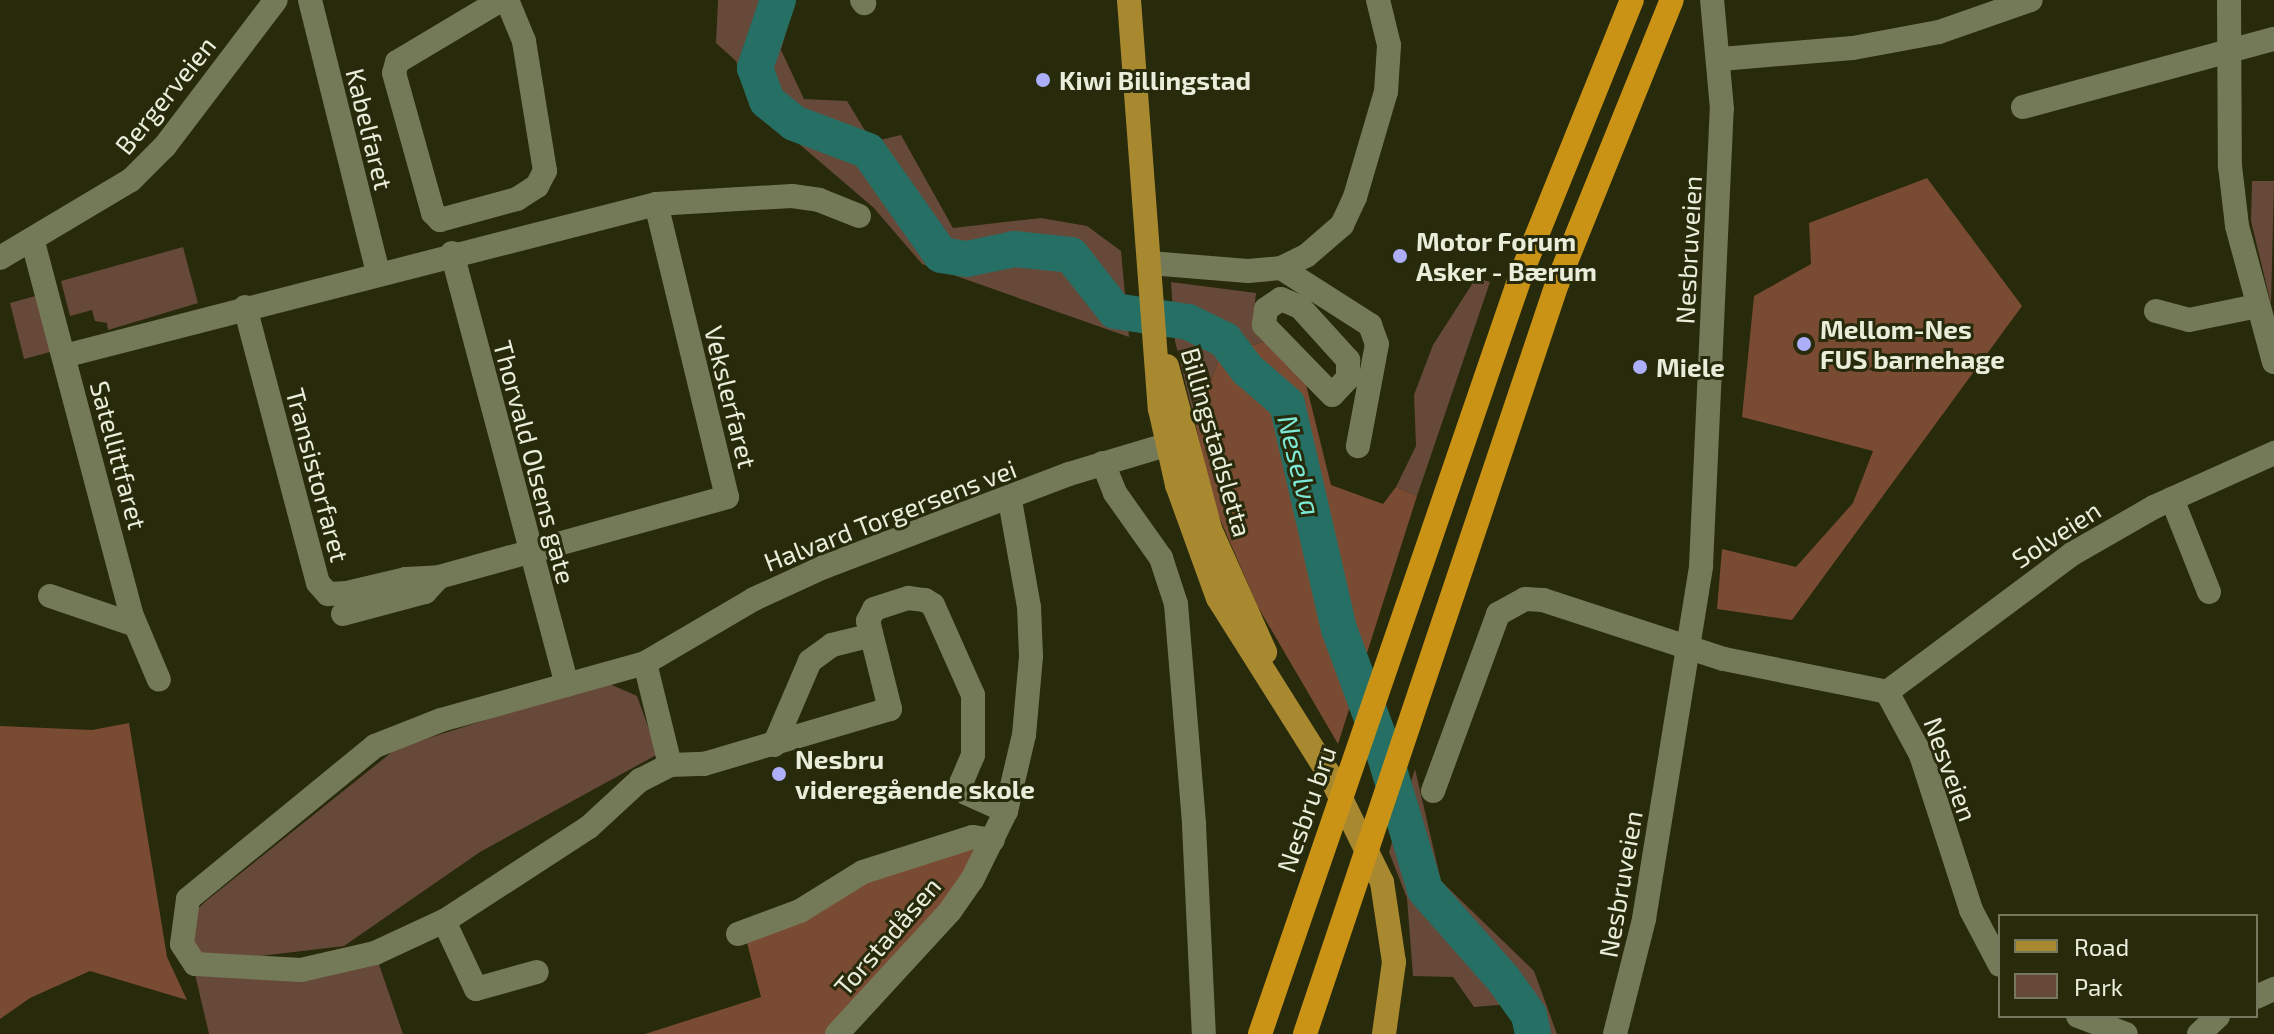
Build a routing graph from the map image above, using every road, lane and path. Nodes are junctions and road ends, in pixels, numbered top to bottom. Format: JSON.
{"nodes":[{"id":1,"x":276,"y":0,"type":"edge"},
{"id":2,"x":310,"y":0,"type":"edge"},
{"id":3,"x":504,"y":0,"type":"edge"},
{"id":4,"x":1129,"y":0,"type":"edge"},
{"id":5,"x":1378,"y":0,"type":"edge"},
{"id":6,"x":1632,"y":0,"type":"edge"},
{"id":7,"x":1672,"y":0,"type":"edge"},
{"id":8,"x":2031,"y":0,"type":"edge"},
{"id":9,"x":2229,"y":0,"type":"edge"},
{"id":10,"x":1713,"y":8,"type":"edge"},
{"id":11,"x":2274,"y":39,"type":"edge"},
{"id":12,"x":2226,"y":55,"type":"junction"},
{"id":13,"x":1721,"y":59,"type":"junction"},
{"id":14,"x":2023,"y":107,"type":"dead end"},
{"id":15,"x":656,"y":204,"type":"junction"},
{"id":16,"x":859,"y":216,"type":"dead end"},
{"id":17,"x":33,"y":242,"type":"junction"},
{"id":18,"x":452,"y":253,"type":"junction"},
{"id":19,"x":0,"y":258,"type":"edge"},
{"id":20,"x":1150,"y":263,"type":"junction"},
{"id":21,"x":1281,"y":268,"type":"junction"},
{"id":22,"x":378,"y":272,"type":"junction"},
{"id":23,"x":2257,"y":306,"type":"junction"},
{"id":24,"x":245,"y":307,"type":"junction"},
{"id":25,"x":2156,"y":311,"type":"dead end"},
{"id":26,"x":64,"y":356,"type":"junction"},
{"id":27,"x":2274,"y":362,"type":"edge"},
{"id":28,"x":1332,"y":395,"type":"dead end"},
{"id":29,"x":1363,"y":410,"type":"junction"},
{"id":30,"x":1176,"y":441,"type":"junction"},
{"id":31,"x":1358,"y":446,"type":"dead end"},
{"id":32,"x":2274,"y":453,"type":"edge"},
{"id":33,"x":1103,"y":463,"type":"junction"},
{"id":34,"x":2172,"y":499,"type":"junction"},
{"id":35,"x":1010,"y":500,"type":"junction"},
{"id":36,"x":529,"y":553,"type":"junction"},
{"id":37,"x":439,"y":577,"type":"junction"},
{"id":38,"x":2209,"y":592,"type":"dead end"},
{"id":39,"x":50,"y":596,"type":"dead end"},
{"id":40,"x":343,"y":614,"type":"dead end"},
{"id":41,"x":135,"y":625,"type":"junction"},
{"id":42,"x":869,"y":636,"type":"junction"},
{"id":43,"x":1690,"y":647,"type":"junction"},
{"id":44,"x":645,"y":663,"type":"junction"},
{"id":45,"x":159,"y":680,"type":"dead end"},
{"id":46,"x":567,"y":685,"type":"junction"},
{"id":47,"x":1887,"y":692,"type":"junction"},
{"id":48,"x":774,"y":745,"type":"junction"},
{"id":49,"x":670,"y":765,"type":"junction"},
{"id":50,"x":1433,"y":791,"type":"dead end"},
{"id":51,"x":1006,"y":811,"type":"junction"},
{"id":52,"x":993,"y":840,"type":"junction"},
{"id":53,"x":444,"y":921,"type":"junction"},
{"id":54,"x":738,"y":934,"type":"dead end"},
{"id":55,"x":1998,"y":961,"type":"edge"},
{"id":56,"x":537,"y":972,"type":"dead end"},
{"id":57,"x":2082,"y":1018,"type":"edge"},
{"id":58,"x":2216,"y":1018,"type":"edge"},
{"id":59,"x":2107,"y":1032,"type":"edge"},
{"id":60,"x":837,"y":1034,"type":"edge"},
{"id":61,"x":1204,"y":1034,"type":"edge"},
{"id":62,"x":1260,"y":1034,"type":"edge"},
{"id":63,"x":1305,"y":1034,"type":"edge"},
{"id":64,"x":1384,"y":1034,"type":"edge"},
{"id":65,"x":1615,"y":1034,"type":"edge"},
{"id":66,"x":2199,"y":1034,"type":"edge"}],
"edges":[{"from":1,"to":17,"type":"street","name":"Bergerveien"},
{"from":2,"to":22,"type":"street","name":"Kabelfaret"},
{"from":3,"to":3,"type":"street"},
{"from":4,"to":20,"type":"main road"},
{"from":5,"to":21,"type":"street"},
{"from":6,"to":62,"type":"highway","name":"Nesbru bru"},
{"from":7,"to":63,"type":"highway"},
{"from":8,"to":13,"type":"street"},
{"from":9,"to":12,"type":"street"},
{"from":10,"to":13,"type":"street","name":"Nesbruveien"},
{"from":11,"to":12,"type":"street"},
{"from":12,"to":14,"type":"street"},
{"from":12,"to":23,"type":"street"},
{"from":13,"to":43,"type":"street","name":"Nesbruveien"},
{"from":15,"to":16,"type":"street"},
{"from":15,"to":18,"type":"street"},
{"from":15,"to":36,"type":"street","name":"Vekslerfaret"},
{"from":17,"to":19,"type":"street","name":"Bergerveien"},
{"from":17,"to":26,"type":"street","name":"Satellittfaret"},
{"from":18,"to":22,"type":"street"},
{"from":18,"to":36,"type":"street","name":"Thorvald Olsens gate"},
{"from":20,"to":21,"type":"street"},
{"from":20,"to":30,"type":"main road","name":"Billingstadsletta"},
{"from":21,"to":29,"type":"street"},
{"from":22,"to":24,"type":"street"},
{"from":23,"to":25,"type":"street"},
{"from":23,"to":27,"type":"street"},
{"from":24,"to":26,"type":"street"},
{"from":24,"to":37,"type":"street","name":"Transistorfaret"},
{"from":26,"to":41,"type":"street","name":"Satellittfaret"},
{"from":28,"to":29,"type":"street"},
{"from":29,"to":31,"type":"street"},
{"from":30,"to":33,"type":"street","name":"Halvard Torgersens vei"},
{"from":30,"to":64,"type":"main road","name":"Billingstadsletta"},
{"from":32,"to":34,"type":"street","name":"Solveien"},
{"from":33,"to":35,"type":"street","name":"Halvard Torgersens vei"},
{"from":33,"to":61,"type":"street"},
{"from":34,"to":38,"type":"street"},
{"from":34,"to":47,"type":"street","name":"Solveien"},
{"from":35,"to":44,"type":"street","name":"Halvard Torgersens vei"},
{"from":35,"to":51,"type":"street","name":"Torstadåsen"},
{"from":36,"to":37,"type":"street","name":"Transistorfaret"},
{"from":36,"to":46,"type":"street","name":"Thorvald Olsens gate"},
{"from":37,"to":40,"type":"street"},
{"from":39,"to":41,"type":"street"},
{"from":41,"to":45,"type":"street","name":"Satellittfaret"},
{"from":42,"to":48,"type":"street"},
{"from":42,"to":48,"type":"street"},
{"from":42,"to":51,"type":"street"},
{"from":43,"to":47,"type":"street"},
{"from":43,"to":50,"type":"street"},
{"from":43,"to":65,"type":"street","name":"Nesbruveien"},
{"from":44,"to":46,"type":"street","name":"Halvard Torgersens vei"},
{"from":44,"to":49,"type":"street"},
{"from":46,"to":53,"type":"street","name":"Halvard Torgersens vei"},
{"from":47,"to":55,"type":"street","name":"Nesveien"},
{"from":48,"to":49,"type":"street"},
{"from":49,"to":53,"type":"street"},
{"from":51,"to":52,"type":"street","name":"Torstadåsen"},
{"from":52,"to":54,"type":"street"},
{"from":52,"to":60,"type":"street","name":"Torstadåsen"},
{"from":53,"to":56,"type":"street"},
{"from":57,"to":59,"type":"street"},
{"from":58,"to":66,"type":"street"}]}
